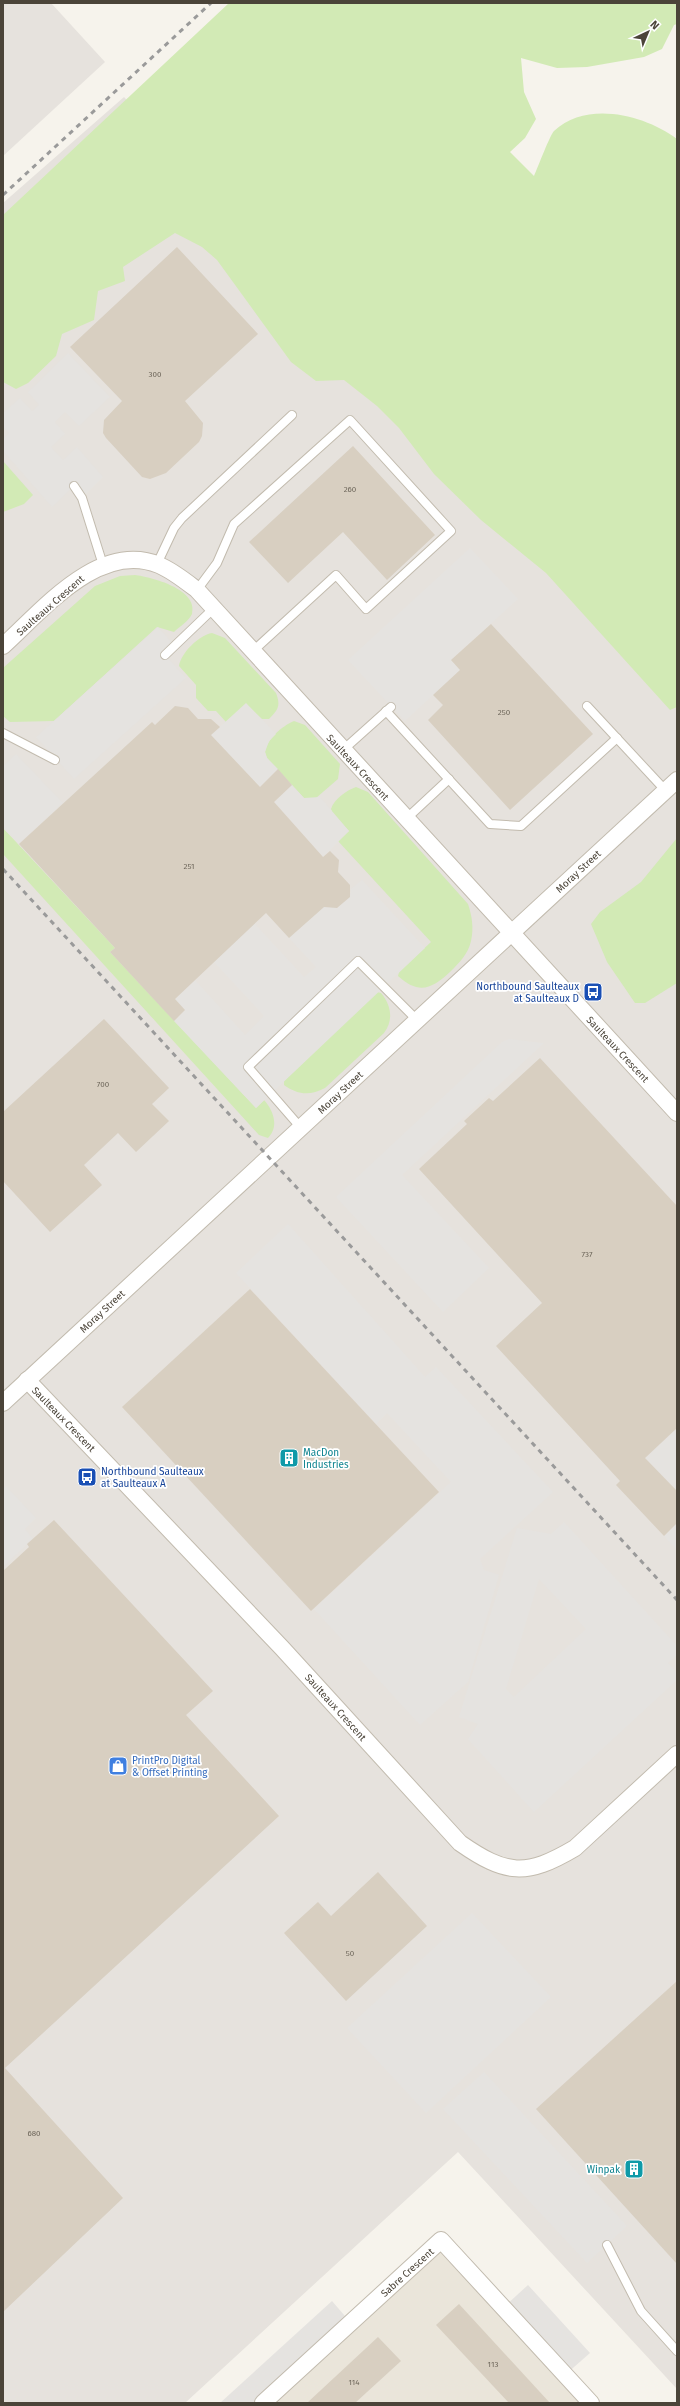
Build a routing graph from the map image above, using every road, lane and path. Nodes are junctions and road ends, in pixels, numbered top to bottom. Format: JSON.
{"nodes":[{"id":1,"x":292,"y":415,"type":"dead end"},
{"id":2,"x":74,"y":486,"type":"dead end"},
{"id":3,"x":157,"y":564,"type":"junction"},
{"id":4,"x":103,"y":565,"type":"junction"},
{"id":5,"x":197,"y":590,"type":"junction"},
{"id":6,"x":214,"y":608,"type":"junction"},
{"id":7,"x":3,"y":646,"type":"edge"},
{"id":8,"x":253,"y":651,"type":"junction"},
{"id":9,"x":165,"y":655,"type":"dead end"},
{"id":10,"x":587,"y":706,"type":"dead end"},
{"id":11,"x":3,"y":733,"type":"edge"},
{"id":12,"x":617,"y":738,"type":"junction"},
{"id":13,"x":343,"y":750,"type":"junction"},
{"id":14,"x":55,"y":760,"type":"dead end"},
{"id":15,"x":450,"y":779,"type":"junction"},
{"id":16,"x":671,"y":785,"type":"edge"},
{"id":17,"x":406,"y":819,"type":"junction"},
{"id":18,"x":511,"y":933,"type":"junction"},
{"id":19,"x":417,"y":1020,"type":"junction"},
{"id":20,"x":677,"y":1113,"type":"edge"},
{"id":21,"x":302,"y":1128,"type":"junction"},
{"id":22,"x":27,"y":1380,"type":"junction"},
{"id":23,"x":3,"y":1403,"type":"edge"},
{"id":24,"x":677,"y":1754,"type":"edge"},
{"id":25,"x":607,"y":2245,"type":"dead end"},
{"id":26,"x":677,"y":2351,"type":"edge"},
{"id":27,"x":263,"y":2403,"type":"edge"},
{"id":28,"x":591,"y":2403,"type":"edge"}],
"edges":[{"from":1,"to":3,"type":"lane"},
{"from":2,"to":4,"type":"lane"},
{"from":3,"to":4,"type":"street","name":"Saulteaux Crescent"},
{"from":3,"to":5,"type":"street","name":"Saulteaux Crescent"},
{"from":4,"to":7,"type":"street","name":"Saulteaux Crescent"},
{"from":5,"to":6,"type":"street","name":"Saulteaux Crescent"},
{"from":5,"to":8,"type":"lane"},
{"from":6,"to":8,"type":"street","name":"Saulteaux Crescent"},
{"from":6,"to":9,"type":"lane"},
{"from":8,"to":13,"type":"street","name":"Saulteaux Crescent"},
{"from":10,"to":12,"type":"lane"},
{"from":11,"to":14,"type":"lane"},
{"from":12,"to":15,"type":"lane"},
{"from":12,"to":16,"type":"lane"},
{"from":13,"to":15,"type":"lane"},
{"from":13,"to":17,"type":"street","name":"Saulteaux Crescent"},
{"from":15,"to":17,"type":"lane"},
{"from":16,"to":18,"type":"street","name":"Moray Street"},
{"from":17,"to":18,"type":"street","name":"Saulteaux Crescent"},
{"from":18,"to":19,"type":"street","name":"Moray Street"},
{"from":18,"to":20,"type":"street","name":"Saulteaux Crescent"},
{"from":19,"to":21,"type":"street","name":"Moray Street"},
{"from":19,"to":21,"type":"lane"},
{"from":21,"to":22,"type":"street","name":"Moray Street"},
{"from":22,"to":23,"type":"street","name":"Moray Street"},
{"from":22,"to":24,"type":"street","name":"Saulteaux Crescent"},
{"from":25,"to":26,"type":"lane"},
{"from":27,"to":28,"type":"street","name":"Sabre Crescent"}]}
